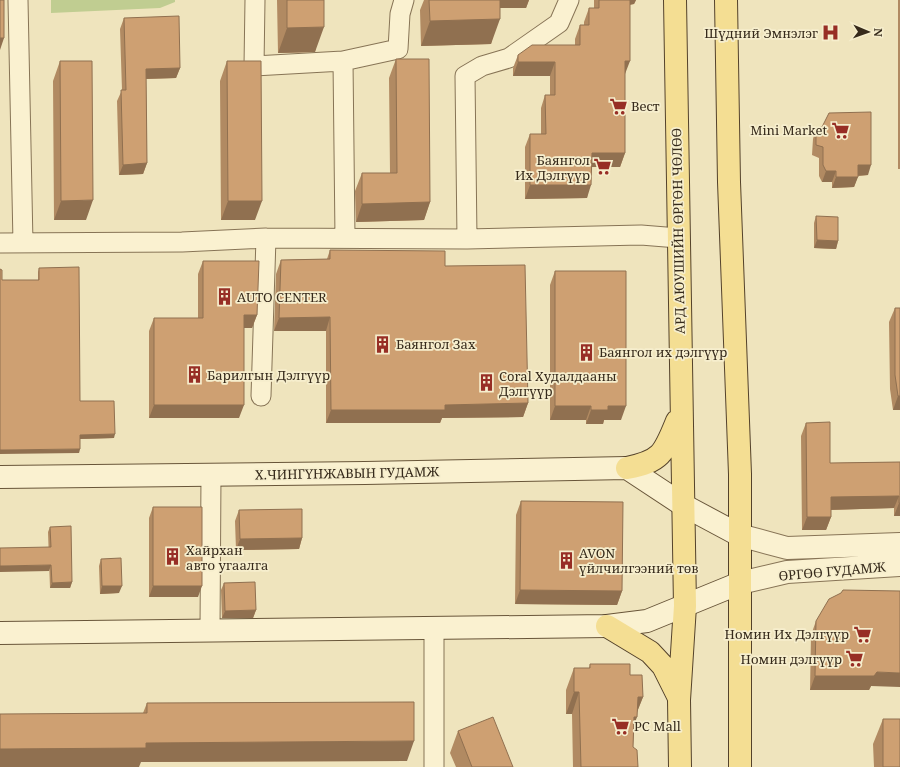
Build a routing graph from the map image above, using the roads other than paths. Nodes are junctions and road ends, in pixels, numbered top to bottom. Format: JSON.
{"nodes":[{"id":1,"x":18,"y":0,"type":"edge"},
{"id":2,"x":255,"y":0,"type":"edge"},
{"id":3,"x":404,"y":0,"type":"edge"},
{"id":4,"x":569,"y":0,"type":"edge"},
{"id":5,"x":675,"y":0,"type":"edge"},
{"id":6,"x":726,"y":0,"type":"edge"},
{"id":7,"x":343,"y":61,"type":"junction"},
{"id":8,"x":266,"y":238,"type":"junction"},
{"id":9,"x":345,"y":238,"type":"junction"},
{"id":10,"x":678,"y":238,"type":"junction"},
{"id":11,"x":467,"y":239,"type":"junction"},
{"id":12,"x":0,"y":243,"type":"edge"},
{"id":13,"x":23,"y":243,"type":"junction"},
{"id":14,"x":261,"y":396,"type":"dead end"},
{"id":15,"x":681,"y":410,"type":"junction"},
{"id":16,"x":627,"y":468,"type":"junction"},
{"id":17,"x":211,"y":475,"type":"junction"},
{"id":18,"x":0,"y":477,"type":"edge"},
{"id":19,"x":682,"y":505,"type":"junction"},
{"id":20,"x":739,"y":535,"type":"junction"},
{"id":21,"x":900,"y":544,"type":"edge"},
{"id":22,"x":900,"y":565,"type":"edge"},
{"id":23,"x":740,"y":583,"type":"junction"},
{"id":24,"x":685,"y":606,"type":"junction"},
{"id":25,"x":607,"y":626,"type":"junction"},
{"id":26,"x":434,"y":628,"type":"junction"},
{"id":27,"x":210,"y":631,"type":"junction"},
{"id":28,"x":0,"y":633,"type":"edge"},
{"id":29,"x":679,"y":700,"type":"junction"},
{"id":30,"x":434,"y":767,"type":"edge"},
{"id":31,"x":680,"y":767,"type":"edge"},
{"id":32,"x":740,"y":767,"type":"edge"}],
"edges":[{"from":1,"to":13,"type":"street"},
{"from":2,"to":7,"type":"street"},
{"from":3,"to":7,"type":"street"},
{"from":4,"to":11,"type":"street"},
{"from":5,"to":10,"type":"main road","name":"АРД АЮУШИЙН ӨРГӨН ЧӨЛӨӨ"},
{"from":6,"to":20,"type":"main road"},
{"from":7,"to":9,"type":"street"},
{"from":8,"to":9,"type":"street"},
{"from":8,"to":13,"type":"street"},
{"from":8,"to":14,"type":"street"},
{"from":9,"to":11,"type":"street"},
{"from":10,"to":11,"type":"street"},
{"from":10,"to":15,"type":"main road","name":"АРД АЮУШИЙН ӨРГӨН ЧӨЛӨӨ"},
{"from":12,"to":13,"type":"street"},
{"from":15,"to":16,"type":"main road"},
{"from":15,"to":19,"type":"main road","name":"АРД АЮУШИЙН ӨРГӨН ЧӨЛӨӨ"},
{"from":16,"to":17,"type":"main road","name":"Х.ЧИНГҮНЖАВЫН ГУДАМЖ"},
{"from":16,"to":19,"type":"main road"},
{"from":17,"to":18,"type":"main road","name":"Х.ЧИНГҮНЖАВЫН ГУДАМЖ"},
{"from":17,"to":27,"type":"street"},
{"from":19,"to":20,"type":"main road","name":"ӨРГӨӨ ГУДАМЖ"},
{"from":19,"to":24,"type":"main road","name":"АРД АЮУШИЙН ӨРГӨН ЧӨЛӨӨ"},
{"from":20,"to":21,"type":"main road","name":"ӨРГӨӨ ГУДАМЖ"},
{"from":20,"to":23,"type":"main road"},
{"from":22,"to":23,"type":"main road","name":"ӨРГӨӨ ГУДАМЖ"},
{"from":23,"to":24,"type":"main road","name":"ӨРГӨӨ ГУДАМЖ"},
{"from":23,"to":32,"type":"main road"},
{"from":24,"to":25,"type":"main road"},
{"from":24,"to":29,"type":"main road","name":"АРД АЮУШИЙН ӨРГӨН ЧӨЛӨӨ"},
{"from":25,"to":26,"type":"main road"},
{"from":25,"to":29,"type":"main road"},
{"from":26,"to":27,"type":"main road"},
{"from":26,"to":30,"type":"street"},
{"from":27,"to":28,"type":"main road"},
{"from":29,"to":31,"type":"main road","name":"АРД АЮУШИЙН ӨРГӨН ЧӨЛӨӨ"}]}
